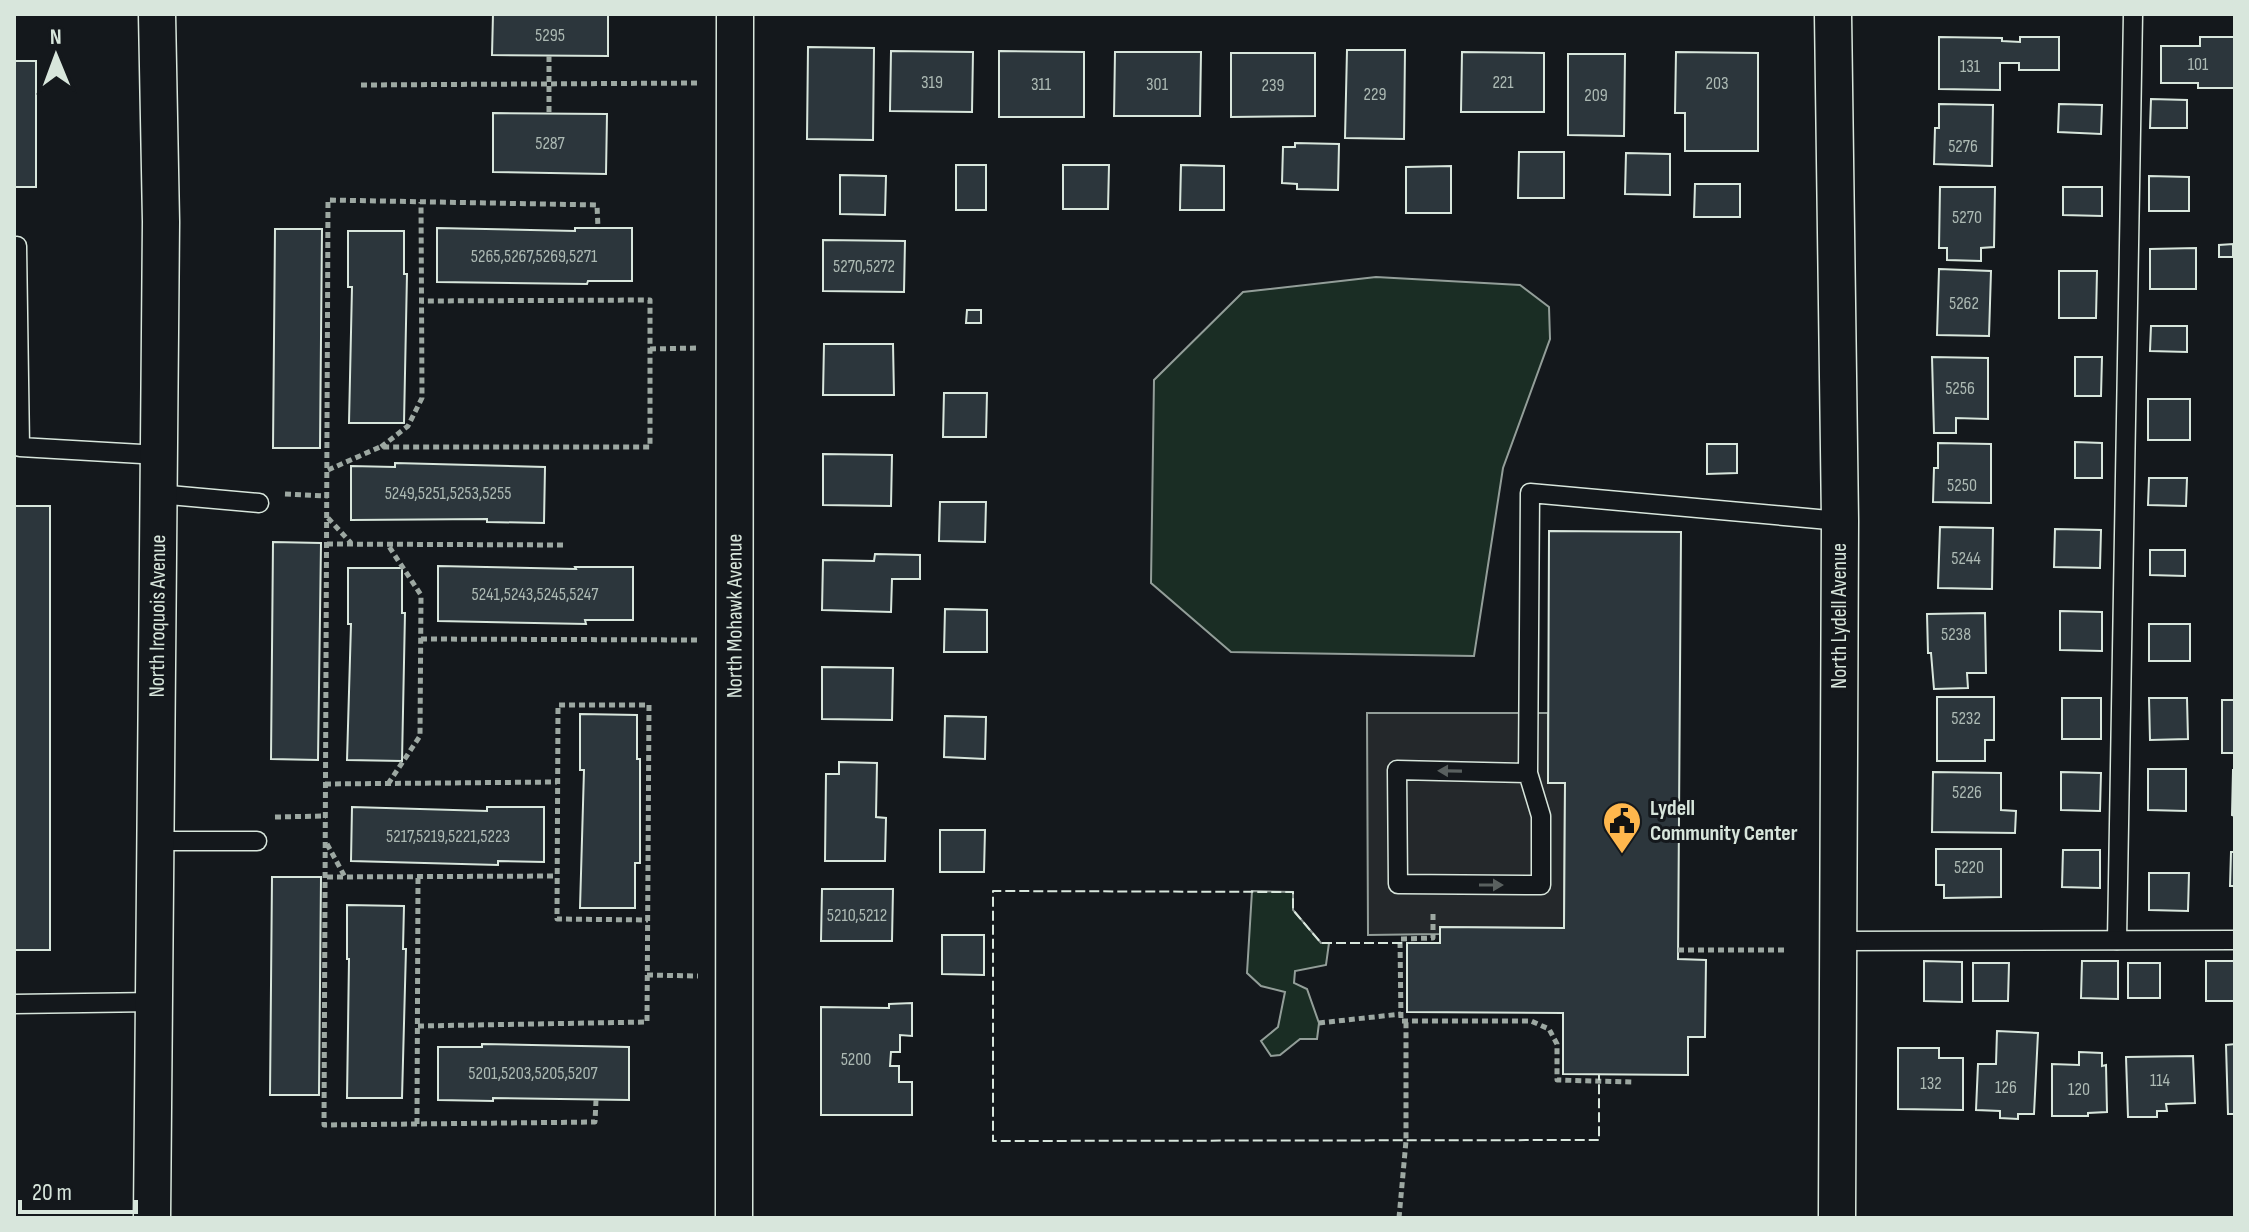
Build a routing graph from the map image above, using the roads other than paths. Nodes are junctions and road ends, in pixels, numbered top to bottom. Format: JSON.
{"nodes":[{"id":1,"x":157,"y":14,"type":"edge"},
{"id":2,"x":735,"y":14,"type":"edge"},
{"id":3,"x":1833,"y":14,"type":"edge"},
{"id":4,"x":2133,"y":14,"type":"edge"},
{"id":5,"x":17,"y":246,"type":"dead end"},
{"id":6,"x":159,"y":455,"type":"junction"},
{"id":7,"x":158,"y":494,"type":"junction"},
{"id":8,"x":266,"y":499,"type":"road end"},
{"id":9,"x":1840,"y":521,"type":"junction"},
{"id":10,"x":1528,"y":773,"type":"junction"},
{"id":11,"x":155,"y":841,"type":"junction"},
{"id":12,"x":257,"y":841,"type":"dead end"},
{"id":13,"x":2117,"y":940,"type":"junction"},
{"id":14,"x":2235,"y":940,"type":"edge"},
{"id":15,"x":1838,"y":941,"type":"junction"},
{"id":16,"x":154,"y":1002,"type":"junction"},
{"id":17,"x":14,"y":1004,"type":"edge"},
{"id":18,"x":152,"y":1218,"type":"edge"},
{"id":19,"x":734,"y":1218,"type":"edge"},
{"id":20,"x":1837,"y":1218,"type":"edge"}],
"edges":[{"from":1,"to":6,"type":"street","name":"North Iroquois Avenue"},
{"from":2,"to":19,"type":"street","name":"North Mohawk Avenue"},
{"from":3,"to":9,"type":"street","name":"North Lydell Avenue"},
{"from":4,"to":13,"type":"lane"},
{"from":5,"to":6,"type":"lane"},
{"from":6,"to":7,"type":"street","name":"North Iroquois Avenue"},
{"from":7,"to":8,"type":"lane"},
{"from":7,"to":11,"type":"street","name":"North Iroquois Avenue"},
{"from":9,"to":10,"type":"lane"},
{"from":9,"to":15,"type":"street","name":"North Lydell Avenue"},
{"from":10,"to":10,"type":"lane","one_way":true},
{"from":11,"to":12,"type":"lane"},
{"from":11,"to":16,"type":"street","name":"North Iroquois Avenue"},
{"from":13,"to":14,"type":"lane"},
{"from":13,"to":15,"type":"lane"},
{"from":15,"to":20,"type":"street","name":"North Lydell Avenue"},
{"from":16,"to":17,"type":"lane"},
{"from":16,"to":18,"type":"street","name":"North Iroquois Avenue"}]}
